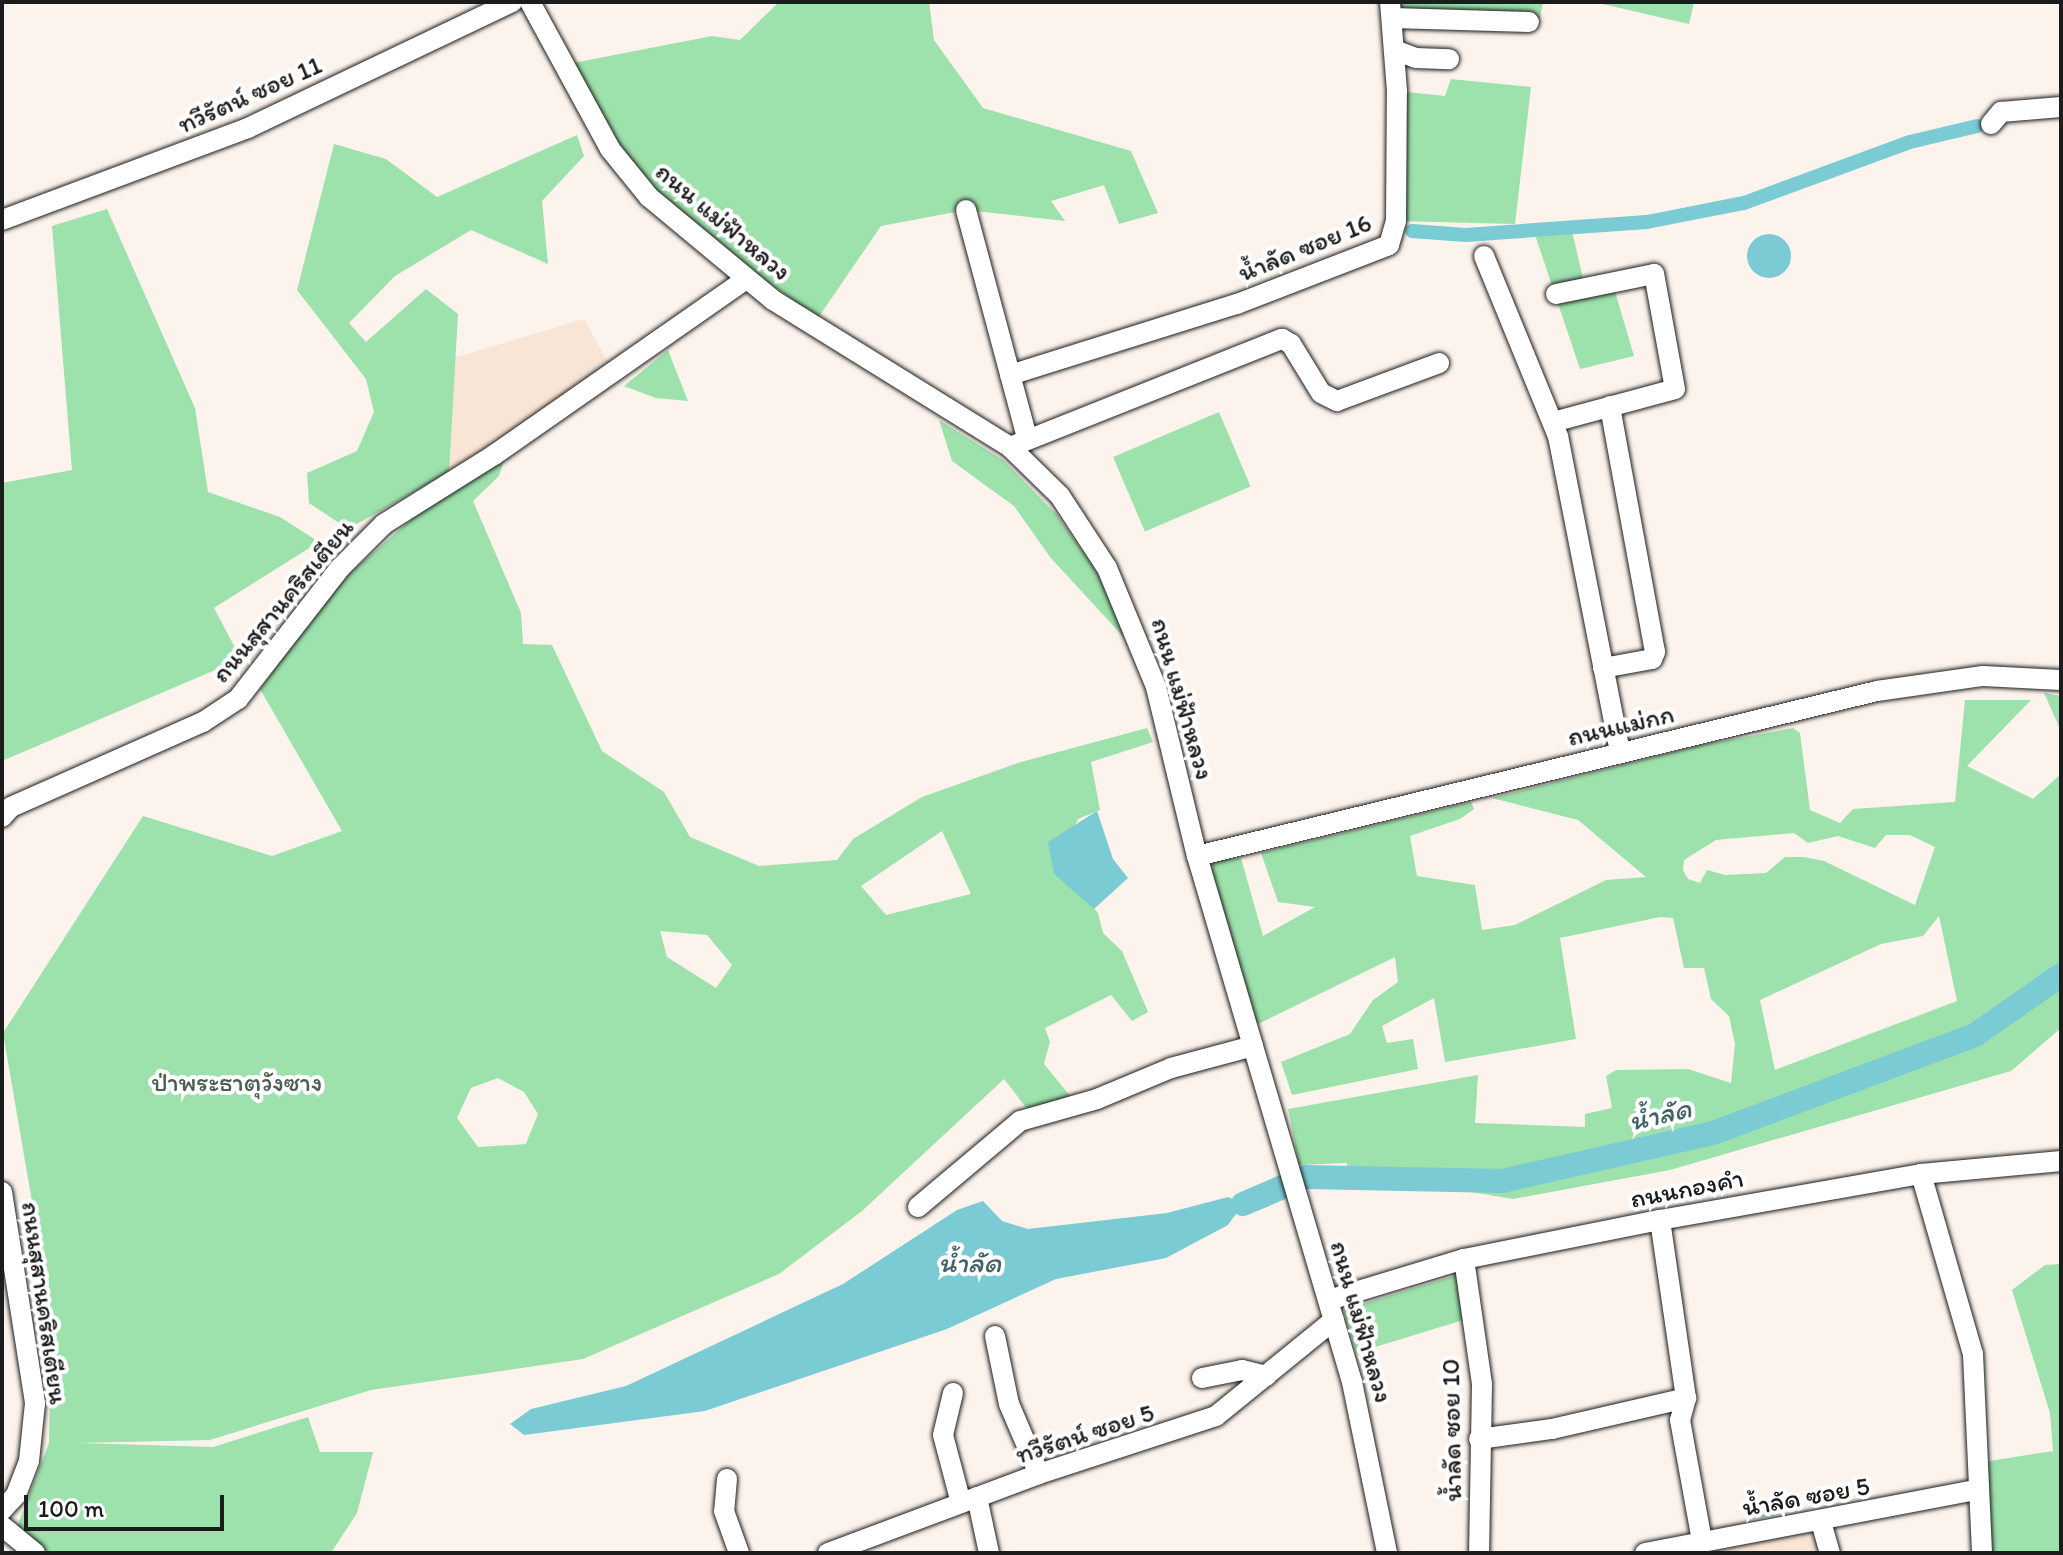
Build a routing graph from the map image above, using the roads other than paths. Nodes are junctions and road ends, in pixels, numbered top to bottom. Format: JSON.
{"nodes":[{"id":1,"x":512,"y":2,"type":"edge"},
{"id":2,"x":530,"y":2,"type":"edge"},
{"id":3,"x":1391,"y":10,"type":"edge"},
{"id":4,"x":1529,"y":22,"type":"dead end"},
{"id":5,"x":1394,"y":50,"type":"junction"},
{"id":6,"x":1449,"y":59,"type":"dead end"},
{"id":7,"x":2061,"y":107,"type":"edge"},
{"id":8,"x":1991,"y":124,"type":"dead end"},
{"id":9,"x":966,"y":210,"type":"dead end"},
{"id":10,"x":2,"y":220,"type":"edge"},
{"id":11,"x":1484,"y":256,"type":"dead end"},
{"id":12,"x":746,"y":279,"type":"junction"},
{"id":13,"x":1556,"y":294,"type":"dead end"},
{"id":14,"x":1439,"y":363,"type":"dead end"},
{"id":15,"x":1010,"y":375,"type":"junction"},
{"id":16,"x":1610,"y":406,"type":"junction"},
{"id":17,"x":1553,"y":422,"type":"junction"},
{"id":18,"x":1018,"y":442,"type":"junction"},
{"id":19,"x":1603,"y":668,"type":"junction"},
{"id":20,"x":2061,"y":680,"type":"edge"},
{"id":21,"x":1620,"y":753,"type":"junction"},
{"id":22,"x":2,"y":817,"type":"edge"},
{"id":23,"x":1197,"y":856,"type":"junction"},
{"id":24,"x":1253,"y":1046,"type":"junction"},
{"id":25,"x":2061,"y":1161,"type":"edge"},
{"id":26,"x":1921,"y":1174,"type":"junction"},
{"id":27,"x":2,"y":1192,"type":"edge"},
{"id":28,"x":918,"y":1207,"type":"dead end"},
{"id":29,"x":1660,"y":1220,"type":"junction"},
{"id":30,"x":1464,"y":1259,"type":"junction"},
{"id":31,"x":1331,"y":1310,"type":"junction"},
{"id":32,"x":995,"y":1336,"type":"dead end"},
{"id":33,"x":1266,"y":1376,"type":"junction"},
{"id":34,"x":1202,"y":1378,"type":"dead end"},
{"id":35,"x":953,"y":1393,"type":"dead end"},
{"id":36,"x":1686,"y":1398,"type":"junction"},
{"id":37,"x":1479,"y":1439,"type":"junction"},
{"id":38,"x":1039,"y":1474,"type":"junction"},
{"id":39,"x":727,"y":1479,"type":"dead end"},
{"id":40,"x":1976,"y":1490,"type":"junction"},
{"id":41,"x":969,"y":1500,"type":"junction"},
{"id":42,"x":2,"y":1510,"type":"edge"},
{"id":43,"x":1821,"y":1522,"type":"junction"},
{"id":44,"x":2,"y":1526,"type":"edge"},
{"id":45,"x":1702,"y":1541,"type":"junction"},
{"id":46,"x":35,"y":1553,"type":"edge"},
{"id":47,"x":739,"y":1553,"type":"edge"},
{"id":48,"x":828,"y":1553,"type":"edge"},
{"id":49,"x":989,"y":1553,"type":"edge"},
{"id":50,"x":1387,"y":1553,"type":"edge"},
{"id":51,"x":1479,"y":1553,"type":"edge"},
{"id":52,"x":1645,"y":1553,"type":"edge"},
{"id":53,"x":1830,"y":1553,"type":"edge"},
{"id":54,"x":1982,"y":1553,"type":"edge"}],
"edges":[{"from":1,"to":10,"type":"street","name":"ทวีรัตน์ ซอย 11"},
{"from":2,"to":12,"type":"street","name":"ถนน แม่ฟ้าหลวง"},
{"from":3,"to":4,"type":"street"},
{"from":3,"to":5,"type":"street","name":"น้ำลัด ซอย 16"},
{"from":5,"to":6,"type":"street"},
{"from":5,"to":15,"type":"street","name":"น้ำลัด ซอย 16"},
{"from":7,"to":8,"type":"street"},
{"from":9,"to":15,"type":"street"},
{"from":11,"to":17,"type":"street"},
{"from":12,"to":18,"type":"street","name":"ถนน แม่ฟ้าหลวง"},
{"from":12,"to":22,"type":"street","name":"ถนนสุสานคริสเตียน"},
{"from":13,"to":16,"type":"street"},
{"from":14,"to":18,"type":"street"},
{"from":15,"to":18,"type":"street"},
{"from":16,"to":17,"type":"street"},
{"from":16,"to":19,"type":"street"},
{"from":17,"to":19,"type":"street"},
{"from":18,"to":23,"type":"street","name":"ถนน แม่ฟ้าหลวง"},
{"from":19,"to":21,"type":"street"},
{"from":20,"to":21,"type":"street","name":"ถนนแม่กก"},
{"from":21,"to":23,"type":"street","name":"ถนนแม่กก"},
{"from":23,"to":24,"type":"street","name":"ถนน แม่ฟ้าหลวง"},
{"from":24,"to":28,"type":"street"},
{"from":24,"to":31,"type":"street","name":"ถนน แม่ฟ้าหลวง"},
{"from":25,"to":26,"type":"street","name":"ถนนกองคำ"},
{"from":26,"to":29,"type":"street","name":"ถนนกองคำ"},
{"from":26,"to":40,"type":"street"},
{"from":27,"to":42,"type":"street","name":"ถนนสุสานคริสเตียน"},
{"from":29,"to":30,"type":"street","name":"ถนนกองคำ"},
{"from":29,"to":36,"type":"street"},
{"from":30,"to":31,"type":"street","name":"ถนนกองคำ"},
{"from":30,"to":37,"type":"street","name":"น้ำลัด ซอย 10"},
{"from":31,"to":33,"type":"street","name":"ทวีรัตน์ ซอย 5"},
{"from":31,"to":50,"type":"street","name":"ถนน แม่ฟ้าหลวง"},
{"from":32,"to":38,"type":"street"},
{"from":33,"to":34,"type":"street"},
{"from":33,"to":38,"type":"street","name":"ทวีรัตน์ ซอย 5"},
{"from":35,"to":41,"type":"street"},
{"from":36,"to":37,"type":"street"},
{"from":36,"to":45,"type":"street"},
{"from":37,"to":51,"type":"street","name":"น้ำลัด ซอย 10"},
{"from":38,"to":41,"type":"street","name":"ทวีรัตน์ ซอย 5"},
{"from":39,"to":47,"type":"street"},
{"from":40,"to":43,"type":"street","name":"น้ำลัด ซอย 5"},
{"from":40,"to":54,"type":"street"},
{"from":41,"to":48,"type":"street","name":"ทวีรัตน์ ซอย 5"},
{"from":41,"to":49,"type":"street"},
{"from":43,"to":45,"type":"street","name":"น้ำลัด ซอย 5"},
{"from":43,"to":53,"type":"street"},
{"from":44,"to":46,"type":"street"},
{"from":45,"to":52,"type":"street","name":"น้ำลัด ซอย 5"}]}
